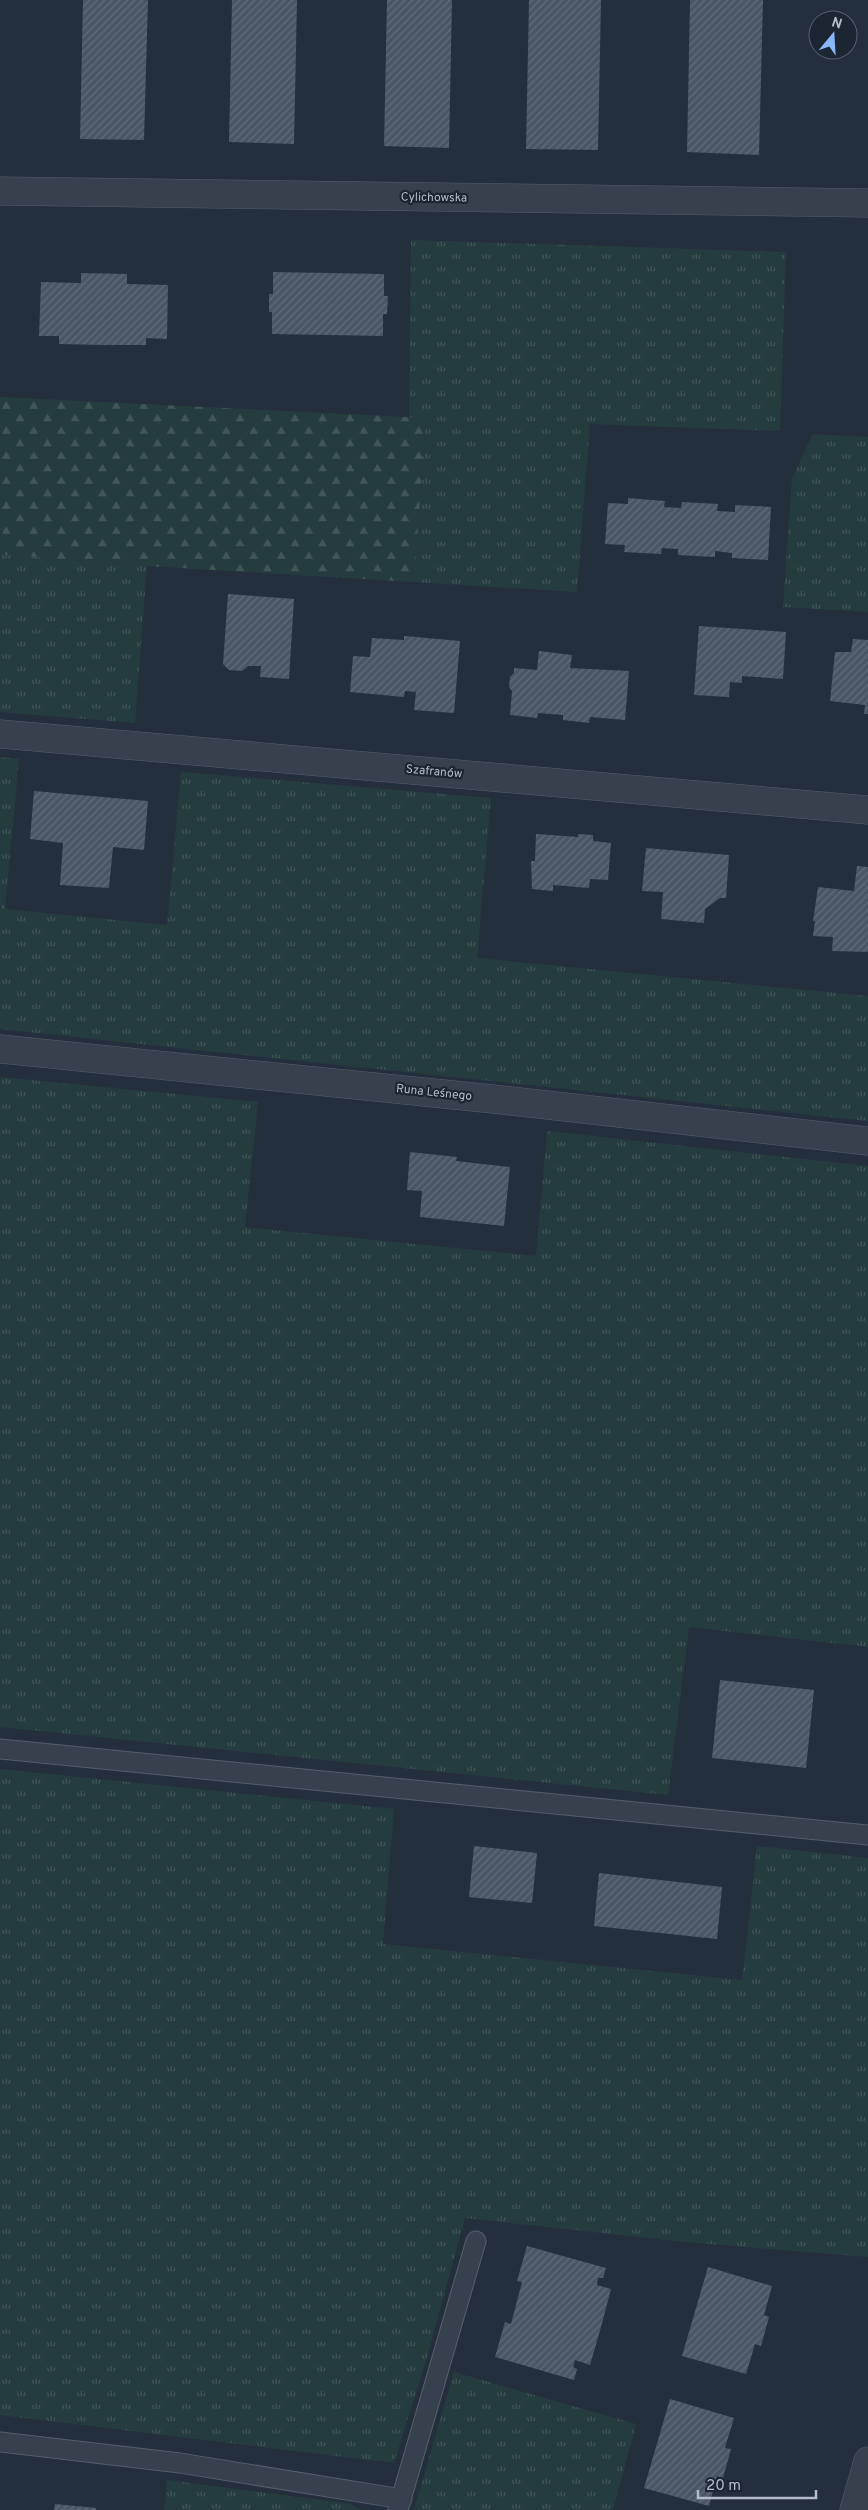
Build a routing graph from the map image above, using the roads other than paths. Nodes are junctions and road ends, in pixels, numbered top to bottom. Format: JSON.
{"nodes":[{"id":1,"x":0,"y":191,"type":"edge"},
{"id":2,"x":868,"y":203,"type":"edge"},
{"id":3,"x":0,"y":734,"type":"edge"},
{"id":4,"x":868,"y":810,"type":"edge"},
{"id":5,"x":0,"y":1049,"type":"edge"},
{"id":6,"x":868,"y":1141,"type":"edge"},
{"id":7,"x":0,"y":1749,"type":"edge"},
{"id":8,"x":868,"y":1835,"type":"edge"},
{"id":9,"x":476,"y":2241,"type":"dead end"},
{"id":10,"x":0,"y":2442,"type":"edge"},
{"id":11,"x":868,"y":2461,"type":"edge"},
{"id":12,"x":400,"y":2504,"type":"edge"},
{"id":13,"x":854,"y":2510,"type":"edge"}],
"edges":[{"from":1,"to":2,"type":"street","name":"Cylichowska"},
{"from":3,"to":4,"type":"street","name":"Szafranów"},
{"from":5,"to":6,"type":"street","name":"Runa Leśnego"},
{"from":7,"to":8,"type":"lane"},
{"from":9,"to":12,"type":"lane"},
{"from":10,"to":12,"type":"lane"},
{"from":11,"to":13,"type":"street"}]}
